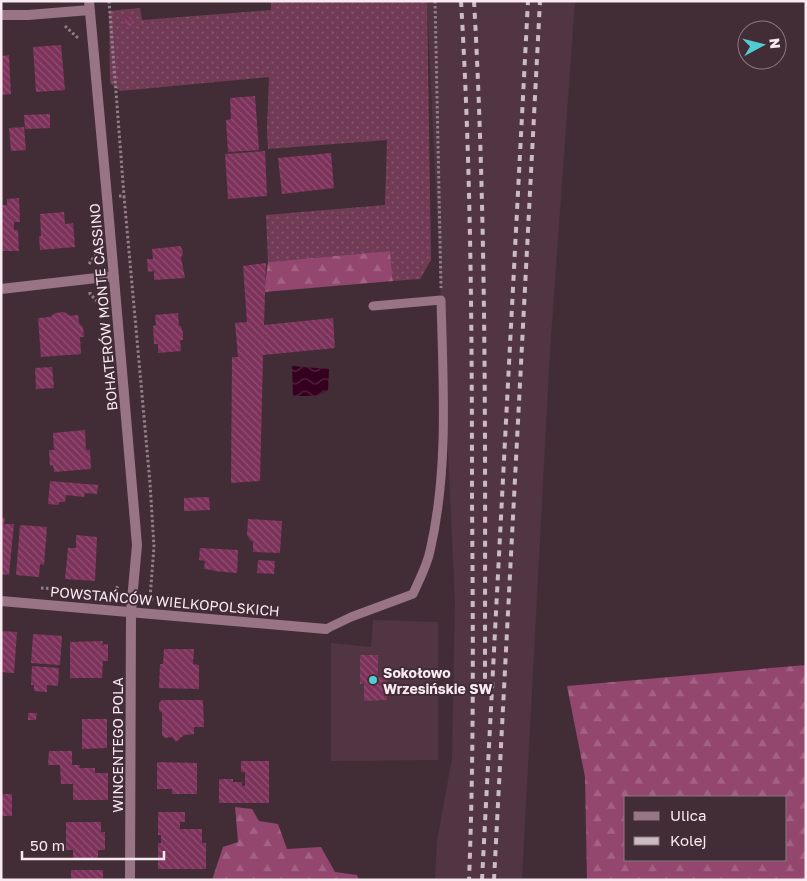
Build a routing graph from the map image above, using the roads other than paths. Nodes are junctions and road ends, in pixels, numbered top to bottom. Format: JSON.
{"nodes":[{"id":1,"x":89,"y":6,"type":"edge"},
{"id":2,"x":1,"y":15,"type":"edge"},
{"id":3,"x":114,"y":276,"type":"junction"},
{"id":4,"x":1,"y":288,"type":"edge"},
{"id":5,"x":373,"y":306,"type":"dead end"},
{"id":6,"x":1,"y":602,"type":"edge"},
{"id":7,"x":132,"y":611,"type":"junction"},
{"id":8,"x":326,"y":629,"type":"joint"},
{"id":9,"x":130,"y":880,"type":"edge"}],
"edges":[{"from":1,"to":2,"type":"street"},
{"from":1,"to":3,"type":"street","name":"BOHATERÓW MONTE CASSINO"},
{"from":3,"to":4,"type":"street"},
{"from":3,"to":7,"type":"street","name":"BOHATERÓW MONTE CASSINO"},
{"from":5,"to":8,"type":"lane"},
{"from":6,"to":7,"type":"street","name":"POWSTAŃCÓW WIELKOPOLSKICH"},
{"from":7,"to":8,"type":"street","name":"POWSTAŃCÓW WIELKOPOLSKICH"},
{"from":7,"to":9,"type":"street","name":"WINCENTEGO POLA"}]}
